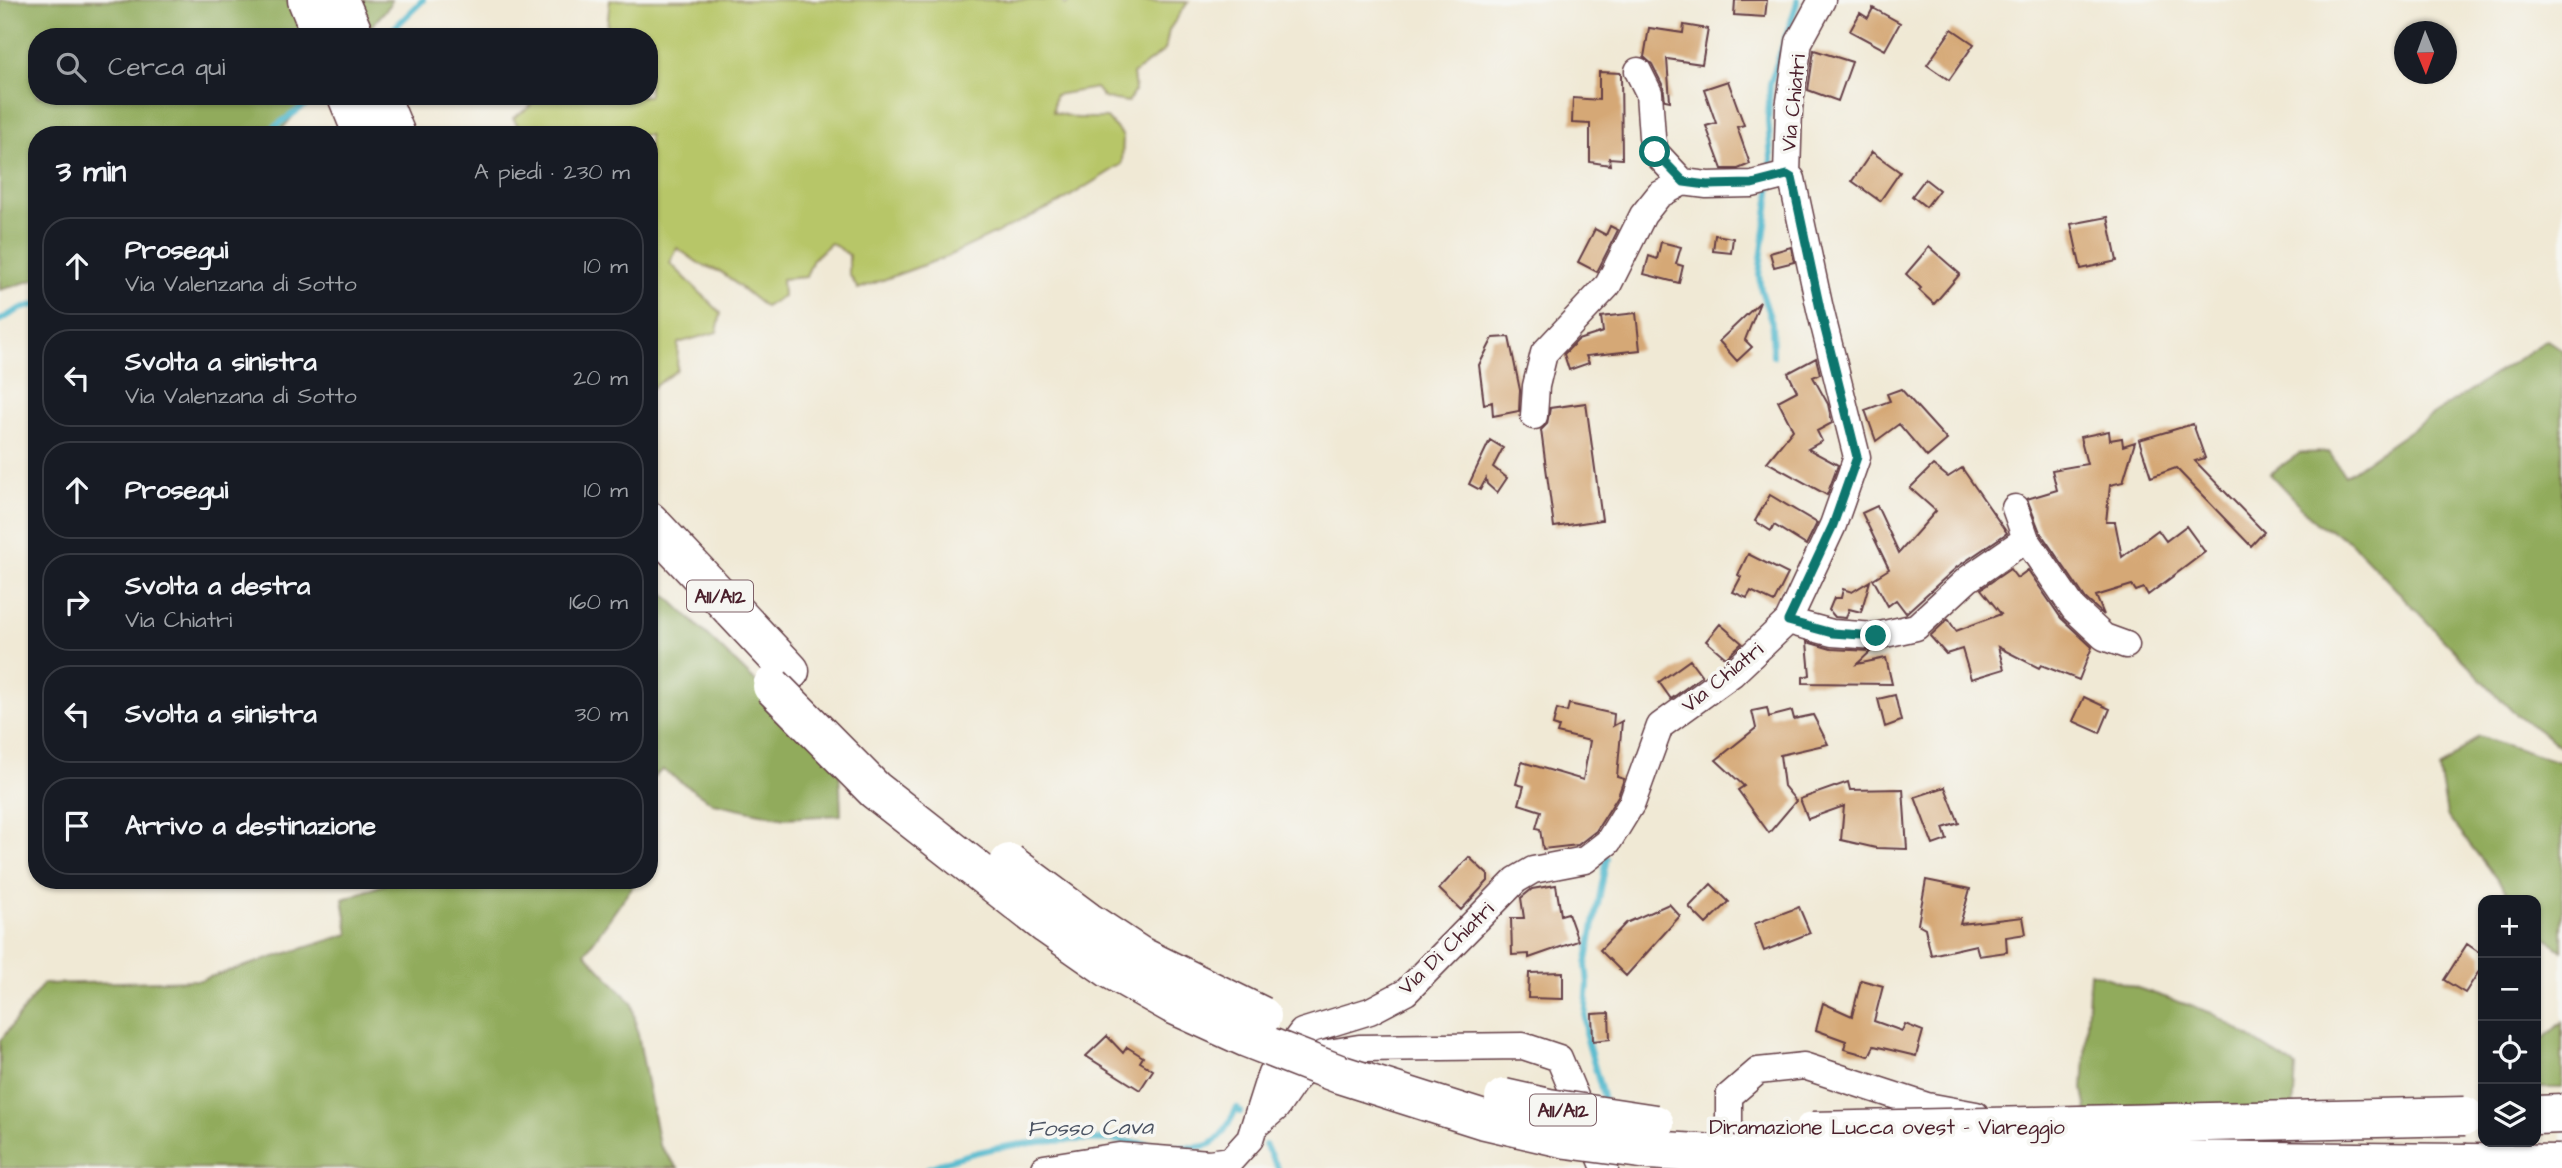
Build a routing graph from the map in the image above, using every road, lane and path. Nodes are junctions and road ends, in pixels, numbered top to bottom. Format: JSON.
{"nodes":[{"id":1,"x":307,"y":0,"type":"edge"},
{"id":2,"x":339,"y":0,"type":"edge"},
{"id":3,"x":1822,"y":0,"type":"edge"},
{"id":4,"x":318,"y":28,"type":"edge"},
{"id":5,"x":351,"y":28,"type":"edge"},
{"id":6,"x":1638,"y":71,"type":"dead end"},
{"id":7,"x":351,"y":105,"type":"edge"},
{"id":8,"x":384,"y":105,"type":"edge"},
{"id":9,"x":359,"y":126,"type":"edge"},
{"id":10,"x":392,"y":126,"type":"edge"},
{"id":11,"x":1783,"y":176,"type":"junction"},
{"id":12,"x":1684,"y":182,"type":"junction"},
{"id":13,"x":1534,"y":416,"type":"dead end"},
{"id":14,"x":2015,"y":508,"type":"dead end"},
{"id":15,"x":658,"y":532,"type":"edge"},
{"id":16,"x":2026,"y":539,"type":"junction"},
{"id":17,"x":658,"y":561,"type":"edge"},
{"id":18,"x":1788,"y":621,"type":"junction"},
{"id":19,"x":2126,"y":645,"type":"dead end"},
{"id":20,"x":781,"y":678,"type":"junction"},
{"id":21,"x":1586,"y":860,"type":"joint"},
{"id":22,"x":2562,"y":1114,"type":"edge"},
{"id":23,"x":2541,"y":1115,"type":"edge"},
{"id":24,"x":2474,"y":1116,"type":"edge"},
{"id":25,"x":1254,"y":1127,"type":"junction"},
{"id":26,"x":2088,"y":1136,"type":"dead end"},
{"id":27,"x":2562,"y":1164,"type":"edge"},
{"id":28,"x":1044,"y":1168,"type":"edge"},
{"id":29,"x":1605,"y":1168,"type":"edge"},
{"id":30,"x":1729,"y":1168,"type":"edge"}],
"edges":[{"from":1,"to":4,"type":"highway"},
{"from":2,"to":5,"type":"highway"},
{"from":3,"to":11,"type":"street","name":"Via Chiatri"},
{"from":6,"to":12,"type":"street"},
{"from":7,"to":9,"type":"highway"},
{"from":8,"to":10,"type":"highway"},
{"from":11,"to":12,"type":"street"},
{"from":11,"to":18,"type":"street","name":"Via Chiatri"},
{"from":12,"to":13,"type":"street"},
{"from":14,"to":16,"type":"street"},
{"from":15,"to":20,"type":"highway","name":"Diramazione Lucca ovest - Viareggio","number":"A11/A12"},
{"from":16,"to":18,"type":"street"},
{"from":16,"to":19,"type":"street"},
{"from":17,"to":20,"type":"highway","name":"Diramazione Lucca ovest - Viareggio","number":"A11/A12"},
{"from":18,"to":21,"type":"street","name":"Via Chiatri"},
{"from":20,"to":24,"type":"highway","name":"Diramazione Lucca ovest - Viareggio","number":"A11/A12","bridge":true},
{"from":20,"to":27,"type":"highway","name":"Diramazione Lucca ovest - Viareggio","number":"A11/A12","bridge":true},
{"from":21,"to":25,"type":"street","name":"Via Di Chiatri"},
{"from":22,"to":23,"type":"highway"},
{"from":25,"to":28,"type":"street","name":"Via Di Chiatri"},
{"from":25,"to":29,"type":"street"},
{"from":26,"to":30,"type":"street"}]}
